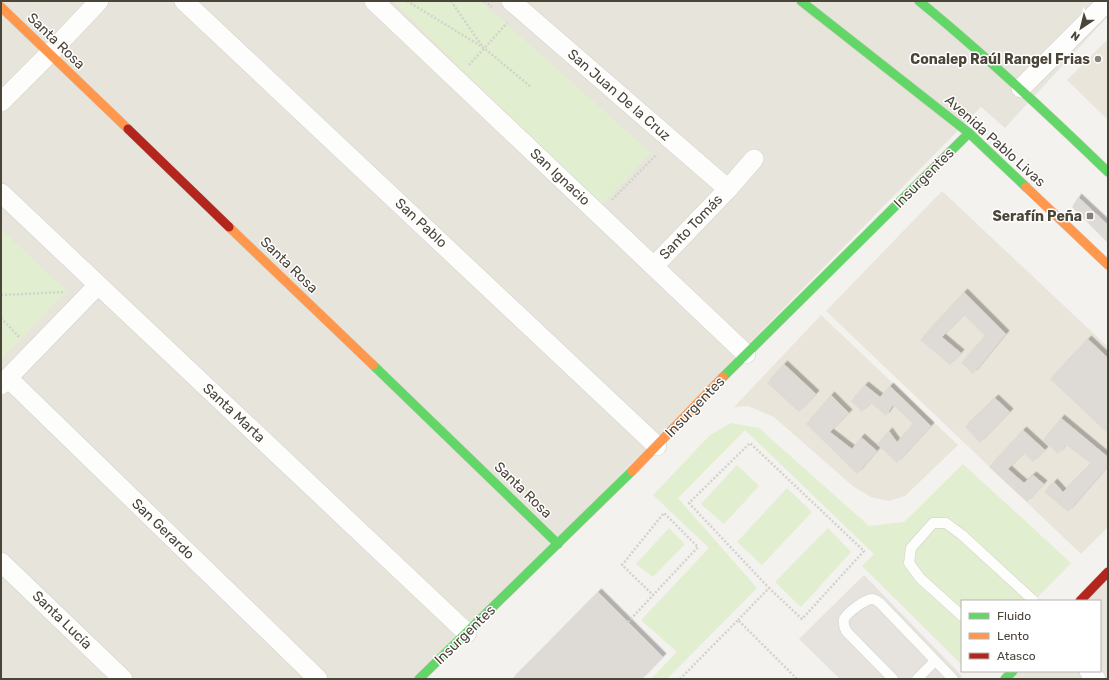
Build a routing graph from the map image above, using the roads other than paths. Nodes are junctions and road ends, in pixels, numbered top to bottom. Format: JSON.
{"nodes":[{"id":1,"x":98,"y":1,"type":"edge"},
{"id":2,"x":184,"y":1,"type":"edge"},
{"id":3,"x":374,"y":1,"type":"edge"},
{"id":4,"x":511,"y":1,"type":"edge"},
{"id":5,"x":801,"y":1,"type":"edge"},
{"id":6,"x":919,"y":1,"type":"edge"},
{"id":7,"x":1108,"y":1,"type":"edge"},
{"id":8,"x":1,"y":7,"type":"edge"},
{"id":9,"x":49,"y":54,"type":"junction"},
{"id":10,"x":1021,"y":88,"type":"junction"},
{"id":11,"x":1,"y":102,"type":"edge"},
{"id":12,"x":969,"y":133,"type":"junction"},
{"id":13,"x":754,"y":160,"type":"dead end"},
{"id":14,"x":1108,"y":172,"type":"edge"},
{"id":15,"x":728,"y":189,"type":"junction"},
{"id":16,"x":1,"y":193,"type":"edge"},
{"id":17,"x":1108,"y":265,"type":"edge"},
{"id":18,"x":654,"y":266,"type":"junction"},
{"id":19,"x":98,"y":285,"type":"junction"},
{"id":20,"x":746,"y":354,"type":"junction"},
{"id":21,"x":4,"y":382,"type":"edge"},
{"id":22,"x":657,"y":446,"type":"junction"},
{"id":23,"x":558,"y":544,"type":"junction"},
{"id":24,"x":1,"y":562,"type":"edge"},
{"id":25,"x":1108,"y":572,"type":"edge"},
{"id":26,"x":1033,"y":600,"type":"edge"},
{"id":27,"x":1081,"y":600,"type":"edge"},
{"id":28,"x":961,"y":615,"type":"edge"},
{"id":29,"x":467,"y":633,"type":"junction"},
{"id":30,"x":935,"y":661,"type":"junction"},
{"id":31,"x":123,"y":679,"type":"edge"},
{"id":32,"x":318,"y":679,"type":"edge"},
{"id":33,"x":419,"y":679,"type":"edge"},
{"id":34,"x":894,"y":679,"type":"edge"},
{"id":35,"x":917,"y":679,"type":"edge"},
{"id":36,"x":954,"y":679,"type":"edge"}],
"edges":[{"from":1,"to":9,"type":"street"},
{"from":2,"to":22,"type":"street","name":"San Pablo"},
{"from":3,"to":18,"type":"street","name":"San Ignacio"},
{"from":4,"to":15,"type":"street","name":"San Juan De la Cruz"},
{"from":5,"to":12,"type":"street","name":"Avenida Pablo Livas"},
{"from":6,"to":10,"type":"street"},
{"from":7,"to":10,"type":"street"},
{"from":8,"to":9,"type":"street","name":"Santa Rosa"},
{"from":9,"to":11,"type":"street"},
{"from":9,"to":23,"type":"street","name":"Santa Rosa"},
{"from":10,"to":14,"type":"street"},
{"from":12,"to":17,"type":"street","name":"Avenida Pablo Livas"},
{"from":12,"to":20,"type":"street","name":"Insurgentes"},
{"from":13,"to":15,"type":"street","name":"Santo Tomás"},
{"from":15,"to":18,"type":"street","name":"Santo Tomás"},
{"from":16,"to":19,"type":"street","name":"Santa Marta"},
{"from":18,"to":20,"type":"street","name":"San Ignacio"},
{"from":19,"to":21,"type":"street"},
{"from":19,"to":29,"type":"street","name":"Santa Marta"},
{"from":20,"to":22,"type":"street","name":"Insurgentes"},
{"from":21,"to":32,"type":"street","name":"San Gerardo"},
{"from":22,"to":23,"type":"street","name":"Insurgentes"},
{"from":23,"to":29,"type":"street","name":"Insurgentes"},
{"from":24,"to":31,"type":"street","name":"Santa Lucía"},
{"from":25,"to":27,"type":"street"},
{"from":26,"to":28,"type":"lane"},
{"from":29,"to":33,"type":"street","name":"Insurgentes"},
{"from":30,"to":34,"type":"lane"},
{"from":30,"to":35,"type":"lane"},
{"from":30,"to":36,"type":"lane"}]}
